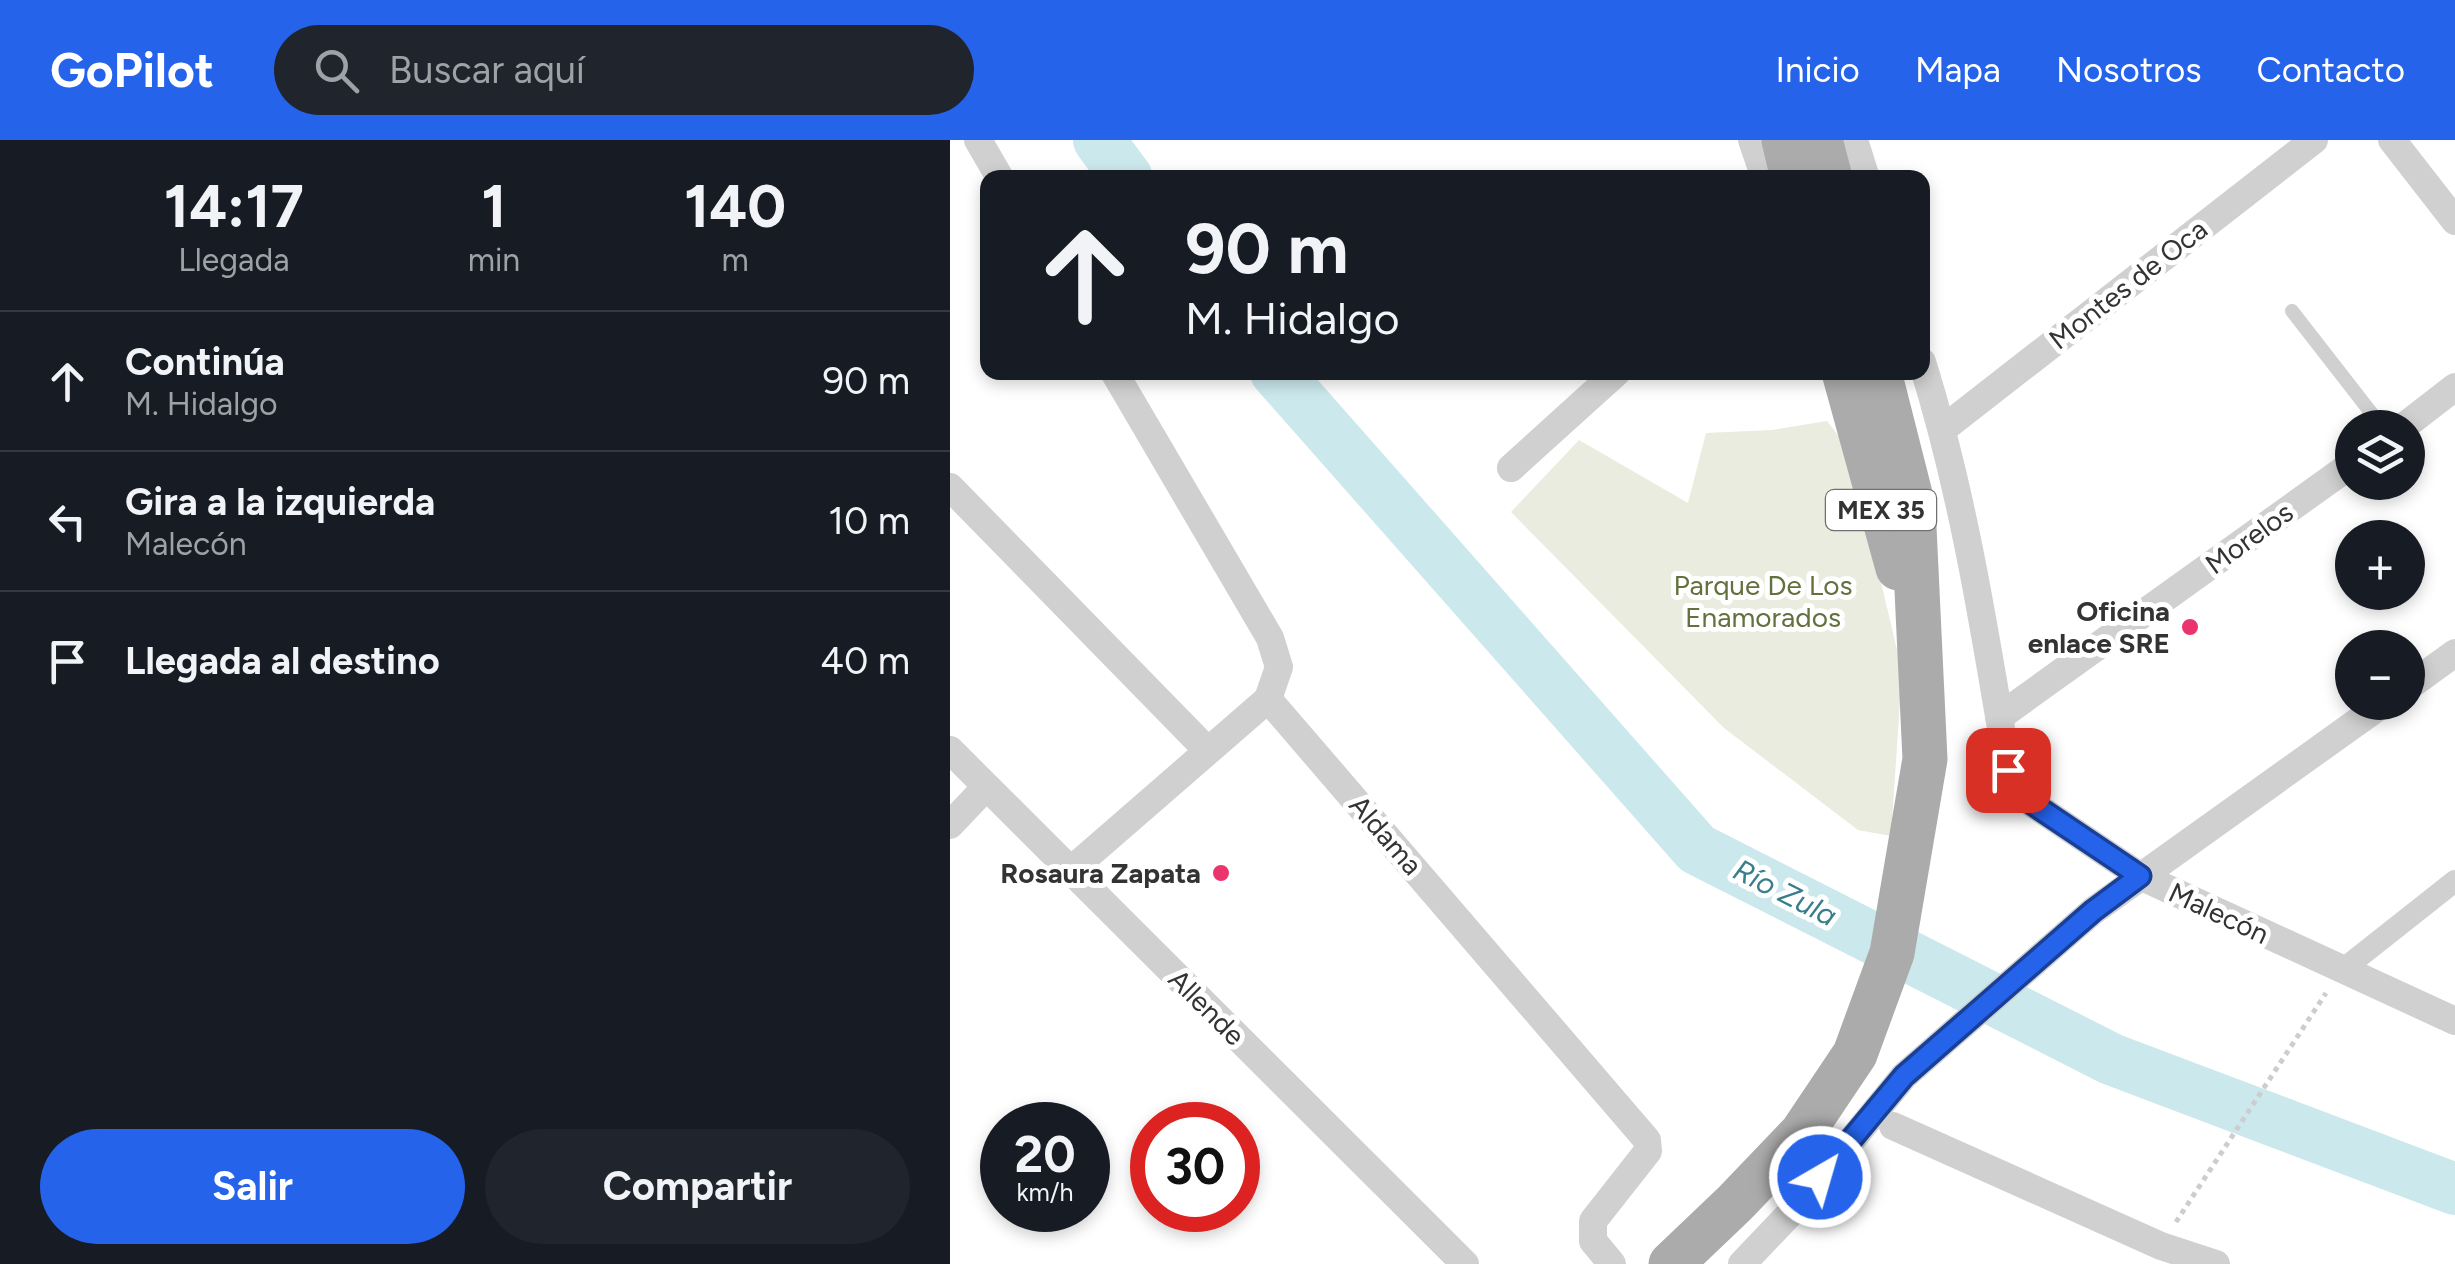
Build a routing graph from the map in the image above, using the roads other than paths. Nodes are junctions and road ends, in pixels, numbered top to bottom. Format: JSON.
{"nodes":[{"id":1,"x":978,"y":140,"type":"edge"},
{"id":2,"x":1752,"y":140,"type":"edge"},
{"id":3,"x":1784,"y":140,"type":"edge"},
{"id":4,"x":2314,"y":140,"type":"edge"},
{"id":5,"x":2392,"y":140,"type":"edge"},
{"id":6,"x":1829,"y":155,"type":"edge"},
{"id":7,"x":995,"y":170,"type":"edge"},
{"id":8,"x":1762,"y":170,"type":"edge"},
{"id":9,"x":1853,"y":170,"type":"edge"},
{"id":10,"x":2455,"y":221,"type":"edge"},
{"id":11,"x":2292,"y":311,"type":"dead end"},
{"id":12,"x":1119,"y":380,"type":"edge"},
{"id":13,"x":1608,"y":380,"type":"edge"},
{"id":14,"x":1846,"y":380,"type":"edge"},
{"id":15,"x":1881,"y":380,"type":"edge"},
{"id":16,"x":1928,"y":380,"type":"edge"},
{"id":17,"x":2455,"y":387,"type":"edge"},
{"id":18,"x":2370,"y":410,"type":"edge"},
{"id":19,"x":2425,"y":410,"type":"edge"},
{"id":20,"x":1943,"y":428,"type":"junction"},
{"id":21,"x":1510,"y":468,"type":"dead end"},
{"id":22,"x":2335,"y":476,"type":"edge"},
{"id":23,"x":950,"y":487,"type":"edge"},
{"id":24,"x":1922,"y":646,"type":"junction"},
{"id":25,"x":2455,"y":653,"type":"edge"},
{"id":26,"x":2425,"y":675,"type":"edge"},
{"id":27,"x":1268,"y":699,"type":"junction"},
{"id":28,"x":1999,"y":717,"type":"junction"},
{"id":29,"x":2360,"y":720,"type":"edge"},
{"id":30,"x":950,"y":750,"type":"edge"},
{"id":31,"x":1207,"y":750,"type":"junction"},
{"id":32,"x":985,"y":788,"type":"junction"},
{"id":33,"x":950,"y":824,"type":"edge"},
{"id":34,"x":1070,"y":871,"type":"junction"},
{"id":35,"x":2140,"y":876,"type":"junction"},
{"id":36,"x":2455,"y":881,"type":"edge"},
{"id":37,"x":2341,"y":971,"type":"junction"},
{"id":38,"x":2455,"y":1021,"type":"edge"},
{"id":39,"x":1893,"y":1126,"type":"dead end"},
{"id":40,"x":2152,"y":1255,"type":"edge"},
{"id":41,"x":1466,"y":1264,"type":"edge"},
{"id":42,"x":1612,"y":1264,"type":"edge"},
{"id":43,"x":1671,"y":1264,"type":"edge"},
{"id":44,"x":1742,"y":1264,"type":"edge"},
{"id":45,"x":2216,"y":1264,"type":"edge"}],
"edges":[{"from":1,"to":7,"type":"street"},
{"from":2,"to":8,"type":"street"},
{"from":3,"to":6,"type":"main road"},
{"from":4,"to":20,"type":"street","name":"Montes de Oca"},
{"from":5,"to":10,"type":"street"},
{"from":6,"to":9,"type":"street"},
{"from":11,"to":18,"type":"lane"},
{"from":12,"to":27,"type":"street"},
{"from":13,"to":21,"type":"street"},
{"from":14,"to":24,"type":"main road","number":"MEX 35"},
{"from":15,"to":24,"type":"main road","number":"MEX 35"},
{"from":16,"to":20,"type":"street"},
{"from":17,"to":19,"type":"street"},
{"from":20,"to":28,"type":"street"},
{"from":22,"to":28,"type":"street","name":"Morelos"},
{"from":23,"to":31,"type":"street"},
{"from":24,"to":43,"type":"main road","number":"MEX 35"},
{"from":25,"to":26,"type":"street"},
{"from":27,"to":31,"type":"street"},
{"from":27,"to":42,"type":"street","name":"Aldama"},
{"from":28,"to":35,"type":"street","name":"Malecón"},
{"from":29,"to":35,"type":"street"},
{"from":30,"to":32,"type":"street","name":"Allende"},
{"from":31,"to":34,"type":"street"},
{"from":32,"to":33,"type":"street"},
{"from":32,"to":34,"type":"street","name":"Allende"},
{"from":34,"to":41,"type":"street","name":"Allende"},
{"from":35,"to":37,"type":"street","name":"Malecón"},
{"from":35,"to":44,"type":"street"},
{"from":36,"to":37,"type":"street"},
{"from":37,"to":38,"type":"street","name":"Malecón"},
{"from":39,"to":40,"type":"street"},
{"from":40,"to":45,"type":"street"}]}
